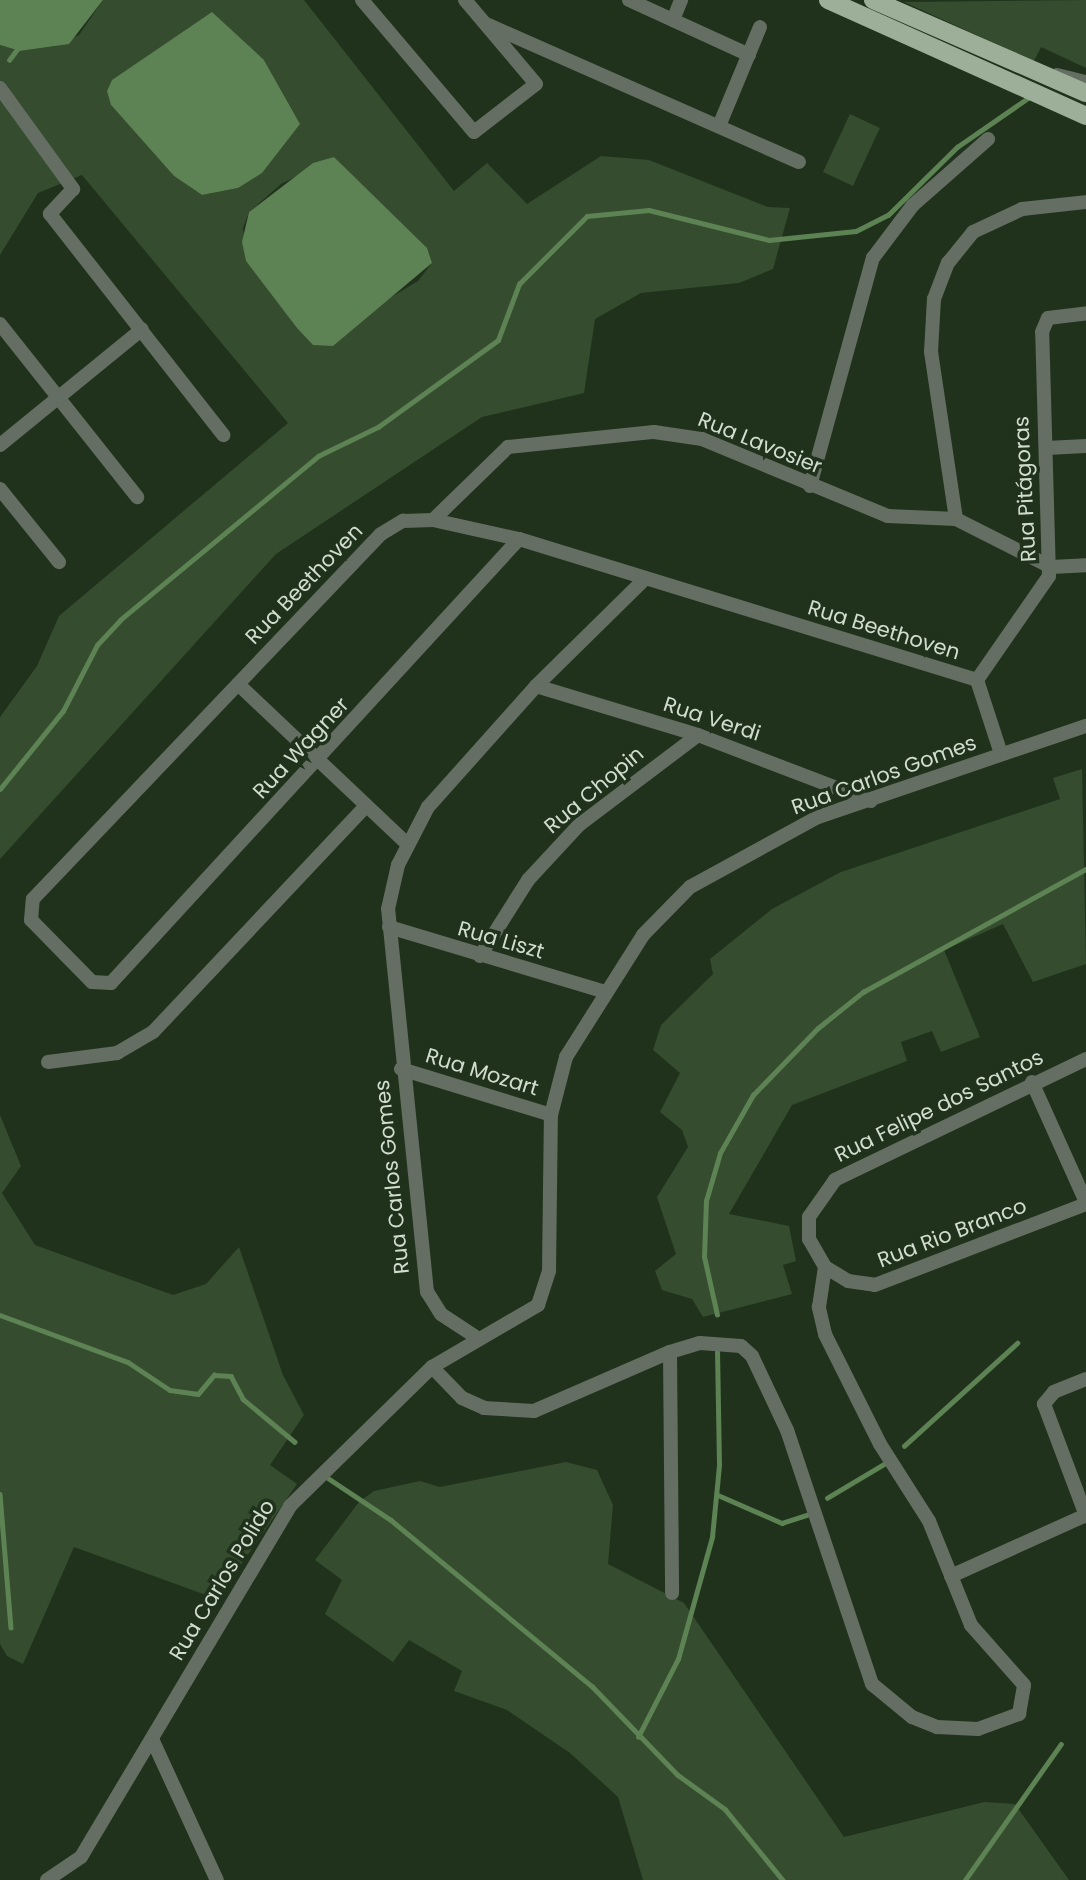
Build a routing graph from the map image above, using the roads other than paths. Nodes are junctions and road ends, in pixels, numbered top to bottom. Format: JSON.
{"nodes":[{"id":1,"x":362,"y":0,"type":"edge"},
{"id":2,"x":465,"y":0,"type":"edge"},
{"id":3,"x":629,"y":0,"type":"edge"},
{"id":4,"x":681,"y":0,"type":"edge"},
{"id":5,"x":828,"y":0,"type":"edge"},
{"id":6,"x":873,"y":0,"type":"edge"},
{"id":7,"x":673,"y":20,"type":"junction"},
{"id":8,"x":484,"y":23,"type":"junction"},
{"id":9,"x":760,"y":27,"type":"dead end"},
{"id":10,"x":534,"y":44,"type":"junction"},
{"id":11,"x":749,"y":55,"type":"junction"},
{"id":12,"x":519,"y":64,"type":"junction"},
{"id":13,"x":1032,"y":72,"type":"junction"},
{"id":14,"x":1086,"y":82,"type":"edge"},
{"id":15,"x":0,"y":88,"type":"edge"},
{"id":16,"x":1086,"y":93,"type":"edge"},
{"id":17,"x":1086,"y":116,"type":"edge"},
{"id":18,"x":719,"y":126,"type":"junction"},
{"id":19,"x":988,"y":139,"type":"dead end"},
{"id":20,"x":799,"y":162,"type":"dead end"},
{"id":21,"x":1086,"y":202,"type":"edge"},
{"id":22,"x":1086,"y":313,"type":"edge"},
{"id":23,"x":0,"y":324,"type":"edge"},
{"id":24,"x":142,"y":329,"type":"junction"},
{"id":25,"x":58,"y":398,"type":"junction"},
{"id":26,"x":223,"y":435,"type":"dead end"},
{"id":27,"x":0,"y":445,"type":"edge"},
{"id":28,"x":1086,"y":446,"type":"edge"},
{"id":29,"x":1047,"y":448,"type":"junction"},
{"id":30,"x":810,"y":486,"type":"junction"},
{"id":31,"x":0,"y":489,"type":"edge"},
{"id":32,"x":137,"y":497,"type":"dead end"},
{"id":33,"x":956,"y":519,"type":"junction"},
{"id":34,"x":433,"y":520,"type":"junction"},
{"id":35,"x":519,"y":540,"type":"junction"},
{"id":36,"x":59,"y":562,"type":"dead end"},
{"id":37,"x":1086,"y":565,"type":"edge"},
{"id":38,"x":1051,"y":567,"type":"junction"},
{"id":39,"x":643,"y":581,"type":"junction"},
{"id":40,"x":977,"y":680,"type":"junction"},
{"id":41,"x":237,"y":684,"type":"junction"},
{"id":42,"x":536,"y":686,"type":"junction"},
{"id":43,"x":1086,"y":726,"type":"edge"},
{"id":44,"x":698,"y":735,"type":"junction"},
{"id":45,"x":1001,"y":754,"type":"junction"},
{"id":46,"x":318,"y":761,"type":"junction"},
{"id":47,"x":871,"y":801,"type":"junction"},
{"id":48,"x":366,"y":806,"type":"junction"},
{"id":49,"x":408,"y":845,"type":"junction"},
{"id":50,"x":389,"y":927,"type":"junction"},
{"id":51,"x":480,"y":956,"type":"junction"},
{"id":52,"x":111,"y":983,"type":"joint"},
{"id":53,"x":603,"y":991,"type":"junction"},
{"id":54,"x":1086,"y":1059,"type":"edge"},
{"id":55,"x":48,"y":1062,"type":"dead end"},
{"id":56,"x":401,"y":1069,"type":"junction"},
{"id":57,"x":1032,"y":1082,"type":"junction"},
{"id":58,"x":551,"y":1115,"type":"junction"},
{"id":59,"x":1086,"y":1203,"type":"edge"},
{"id":60,"x":825,"y":1267,"type":"junction"},
{"id":61,"x":479,"y":1339,"type":"junction"},
{"id":62,"x":670,"y":1352,"type":"junction"},
{"id":63,"x":432,"y":1367,"type":"junction"},
{"id":64,"x":1086,"y":1379,"type":"edge"},
{"id":65,"x":1086,"y":1515,"type":"edge"},
{"id":66,"x":951,"y":1576,"type":"junction"},
{"id":67,"x":672,"y":1593,"type":"dead end"},
{"id":68,"x":152,"y":1739,"type":"junction"},
{"id":69,"x":47,"y":1880,"type":"edge"},
{"id":70,"x":217,"y":1880,"type":"edge"}],
"edges":[{"from":1,"to":12,"type":"street"},
{"from":2,"to":8,"type":"street"},
{"from":3,"to":7,"type":"street"},
{"from":4,"to":7,"type":"street"},
{"from":5,"to":17,"type":"main road"},
{"from":6,"to":13,"type":"main road"},
{"from":7,"to":11,"type":"street"},
{"from":8,"to":10,"type":"street"},
{"from":8,"to":12,"type":"street"},
{"from":9,"to":11,"type":"street"},
{"from":10,"to":12,"type":"street"},
{"from":10,"to":18,"type":"street"},
{"from":11,"to":18,"type":"street"},
{"from":13,"to":14,"type":"street"},
{"from":13,"to":16,"type":"main road"},
{"from":15,"to":24,"type":"street"},
{"from":18,"to":20,"type":"street"},
{"from":19,"to":30,"type":"street"},
{"from":21,"to":33,"type":"street"},
{"from":22,"to":29,"type":"street","name":"Rua Pitágoras"},
{"from":23,"to":25,"type":"street"},
{"from":24,"to":25,"type":"street"},
{"from":24,"to":26,"type":"street"},
{"from":25,"to":27,"type":"street"},
{"from":25,"to":32,"type":"street"},
{"from":28,"to":29,"type":"street"},
{"from":29,"to":38,"type":"street","name":"Rua Pitágoras"},
{"from":30,"to":33,"type":"street","name":"Rua Lavosier"},
{"from":30,"to":34,"type":"street","name":"Rua Lavosier"},
{"from":31,"to":36,"type":"street"},
{"from":33,"to":38,"type":"street","name":"Rua Lavosier"},
{"from":34,"to":35,"type":"street","name":"Rua Beethoven"},
{"from":34,"to":41,"type":"street","name":"Rua Beethoven"},
{"from":35,"to":39,"type":"street","name":"Rua Beethoven"},
{"from":35,"to":46,"type":"street","name":"Rua Wagner"},
{"from":37,"to":38,"type":"street"},
{"from":38,"to":40,"type":"street","name":"Rua Pitágoras"},
{"from":39,"to":40,"type":"street","name":"Rua Beethoven"},
{"from":39,"to":42,"type":"street","name":"Rua Carlos Gomes"},
{"from":40,"to":45,"type":"street"},
{"from":41,"to":46,"type":"street"},
{"from":41,"to":52,"type":"street","name":"Rua Beethoven"},
{"from":42,"to":44,"type":"street","name":"Rua Verdi"},
{"from":42,"to":49,"type":"street","name":"Rua Carlos Gomes"},
{"from":43,"to":45,"type":"street","name":"Rua Carlos Gomes"},
{"from":44,"to":47,"type":"street","name":"Rua Verdi"},
{"from":44,"to":51,"type":"street","name":"Rua Chopin"},
{"from":45,"to":47,"type":"street","name":"Rua Carlos Gomes"},
{"from":46,"to":48,"type":"street"},
{"from":46,"to":52,"type":"street","name":"Rua Wagner"},
{"from":47,"to":53,"type":"street","name":"Rua Carlos Gomes"},
{"from":48,"to":49,"type":"street"},
{"from":48,"to":55,"type":"street"},
{"from":49,"to":50,"type":"street","name":"Rua Carlos Gomes"},
{"from":50,"to":51,"type":"street","name":"Rua Liszt"},
{"from":50,"to":56,"type":"street","name":"Rua Carlos Gomes"},
{"from":51,"to":53,"type":"street","name":"Rua Liszt"},
{"from":53,"to":58,"type":"street","name":"Rua Carlos Gomes"},
{"from":54,"to":57,"type":"street","name":"Rua Felipe dos Santos"},
{"from":56,"to":58,"type":"street","name":"Rua Mozart"},
{"from":56,"to":61,"type":"street","name":"Rua Carlos Gomes"},
{"from":57,"to":59,"type":"street"},
{"from":57,"to":60,"type":"street","name":"Rua Felipe dos Santos"},
{"from":58,"to":61,"type":"street","name":"Rua Carlos Gomes"},
{"from":59,"to":60,"type":"street","name":"Rua Rio Branco"},
{"from":60,"to":66,"type":"street"},
{"from":61,"to":63,"type":"street","name":"Rua Carlos Polido"},
{"from":62,"to":63,"type":"street"},
{"from":62,"to":66,"type":"street"},
{"from":62,"to":67,"type":"street"},
{"from":63,"to":68,"type":"street","name":"Rua Carlos Polido"},
{"from":64,"to":65,"type":"street"},
{"from":65,"to":66,"type":"street"},
{"from":68,"to":69,"type":"street","name":"Rua Carlos Polido"},
{"from":68,"to":70,"type":"street"}]}
